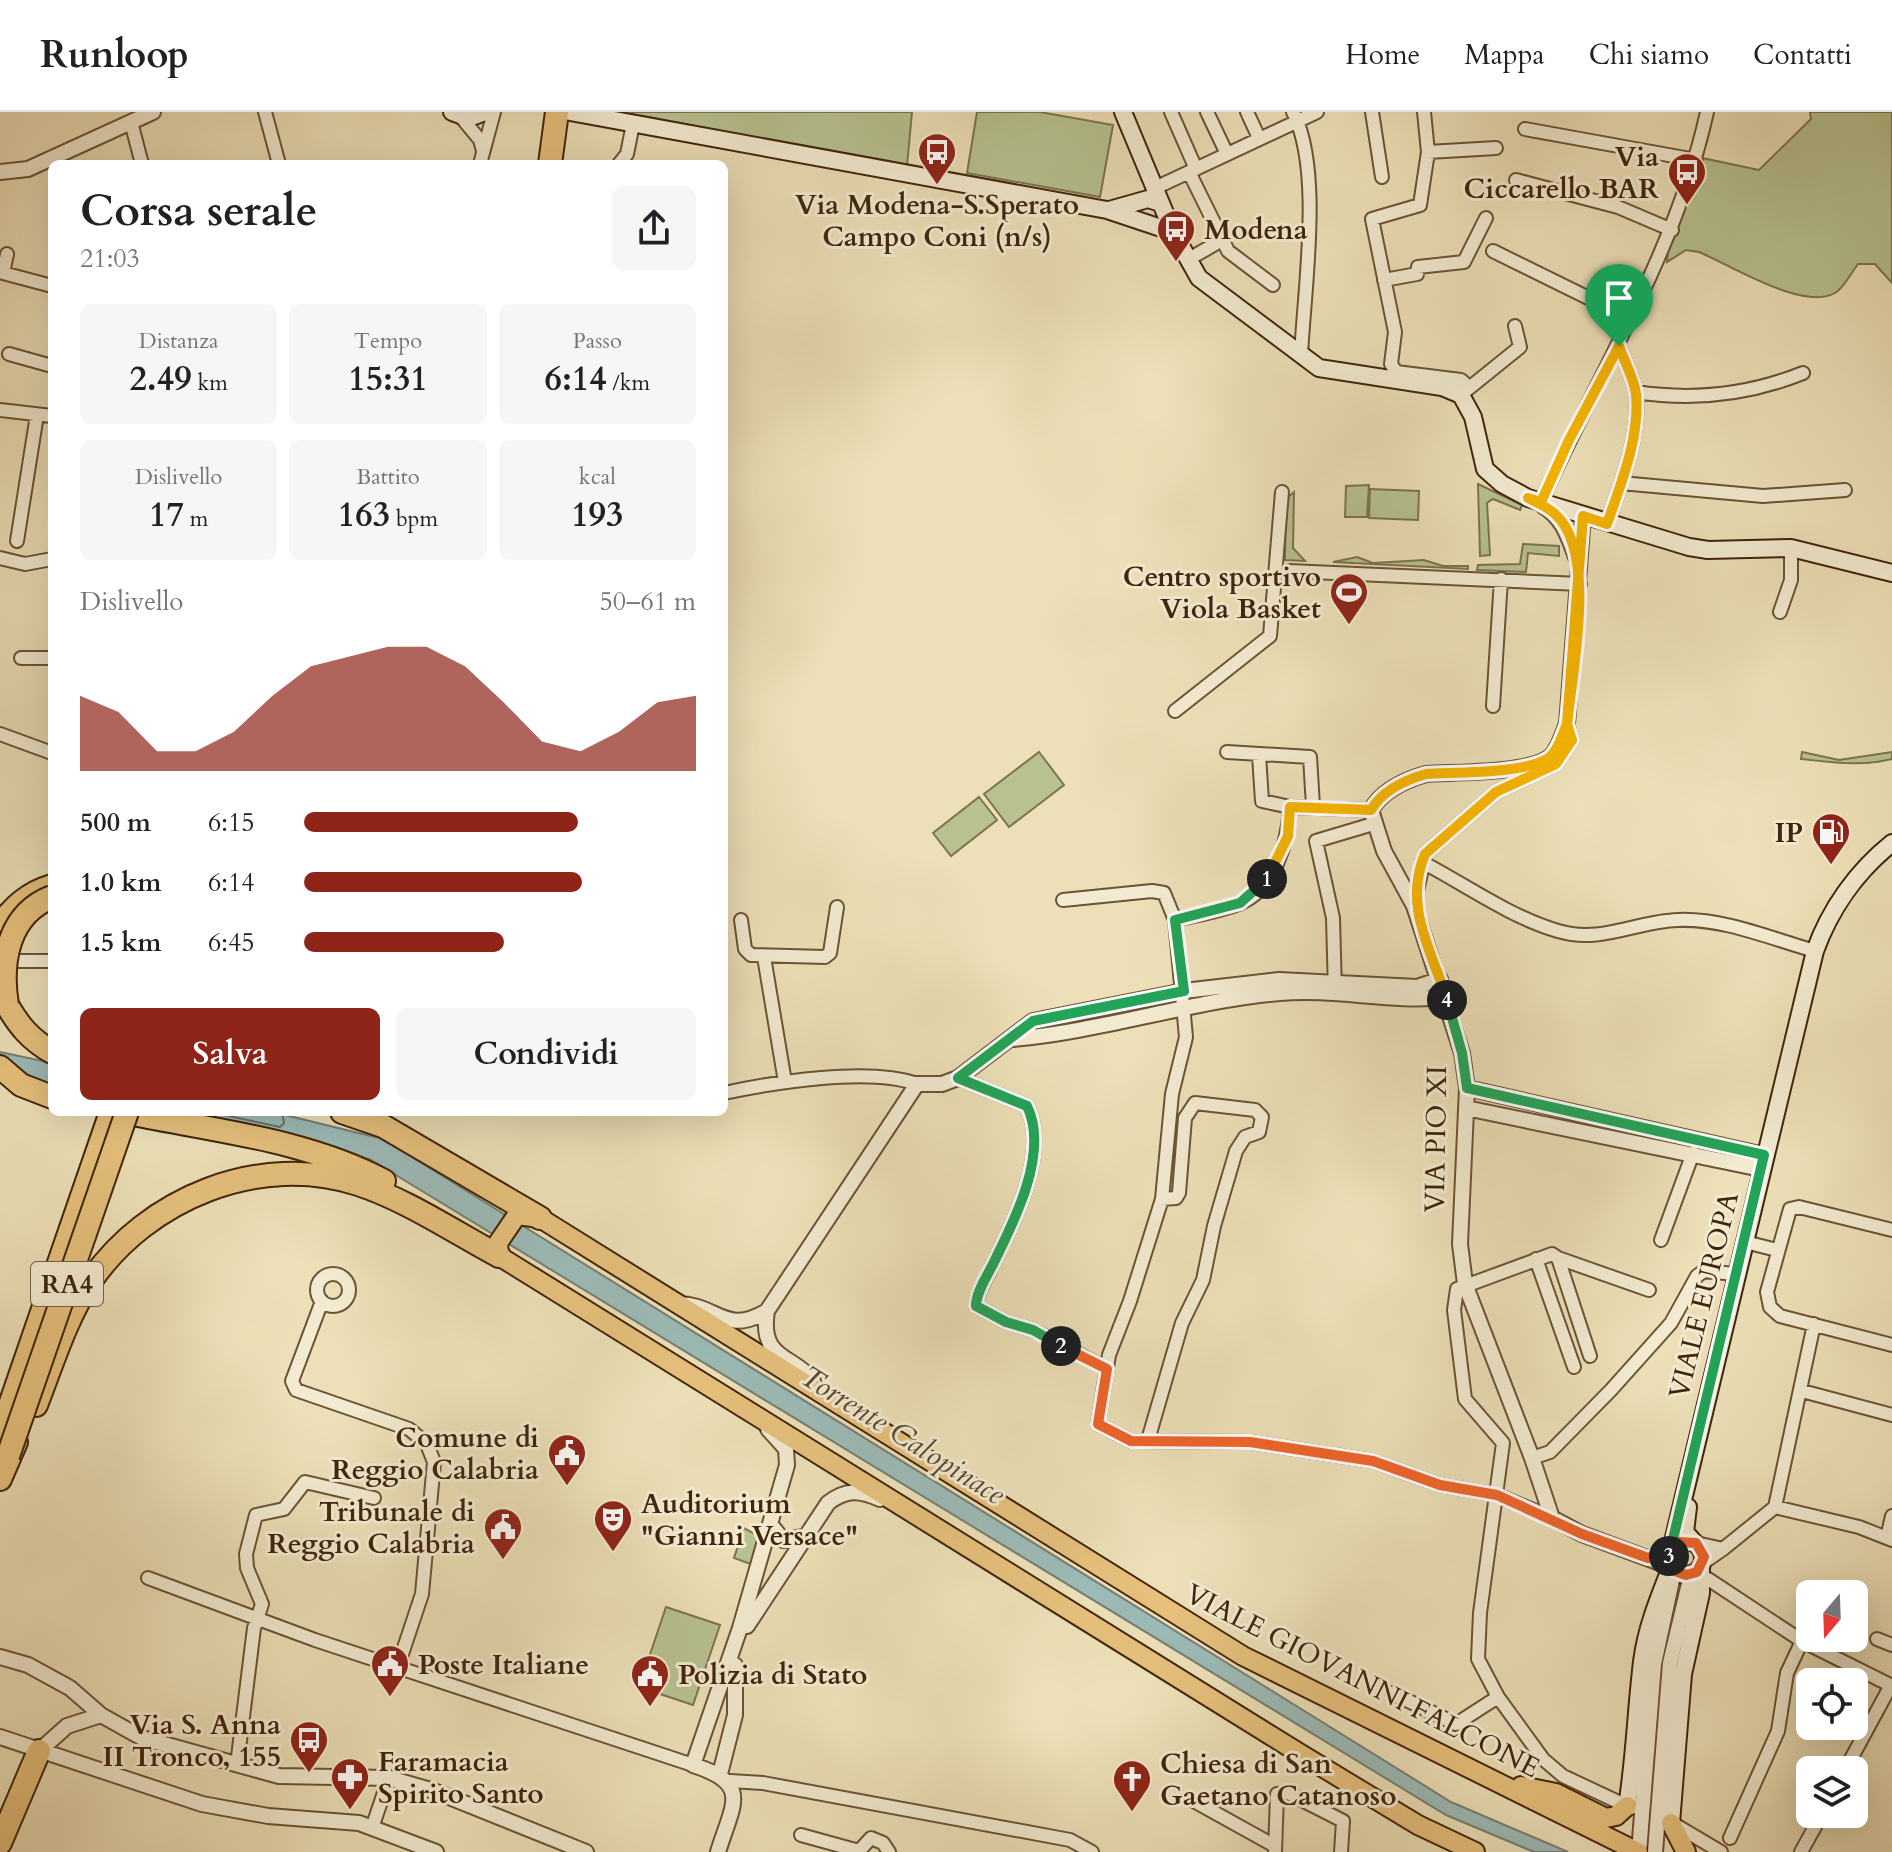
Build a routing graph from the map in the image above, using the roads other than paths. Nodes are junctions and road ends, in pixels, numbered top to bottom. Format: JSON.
{"nodes":[{"id":1,"x":153,"y":112,"type":"edge"},
{"id":2,"x":265,"y":112,"type":"edge"},
{"id":3,"x":485,"y":112,"type":"edge"},
{"id":4,"x":494,"y":112,"type":"edge"},
{"id":5,"x":542,"y":112,"type":"edge"},
{"id":6,"x":557,"y":112,"type":"edge"},
{"id":7,"x":1123,"y":112,"type":"edge"},
{"id":8,"x":1171,"y":112,"type":"edge"},
{"id":9,"x":1207,"y":112,"type":"edge"},
{"id":10,"x":1247,"y":112,"type":"edge"},
{"id":11,"x":1317,"y":112,"type":"edge"},
{"id":12,"x":1372,"y":112,"type":"edge"},
{"id":13,"x":1424,"y":112,"type":"edge"},
{"id":14,"x":1707,"y":112,"type":"edge"},
{"id":15,"x":576,"y":113,"type":"edge"},
{"id":16,"x":456,"y":114,"type":"edge"},
{"id":17,"x":1295,"y":116,"type":"edge"},
{"id":18,"x":131,"y":122,"type":"junction"},
{"id":19,"x":633,"y":124,"type":"junction"},
{"id":20,"x":1525,"y":129,"type":"dead end"},
{"id":21,"x":1259,"y":138,"type":"junction"},
{"id":22,"x":1496,"y":148,"type":"dead end"},
{"id":23,"x":1428,"y":152,"type":"junction"},
{"id":24,"x":1227,"y":154,"type":"junction"},
{"id":25,"x":482,"y":159,"type":"edge"},
{"id":26,"x":141,"y":160,"type":"edge"},
{"id":27,"x":278,"y":160,"type":"edge"},
{"id":28,"x":536,"y":160,"type":"edge"},
{"id":29,"x":551,"y":160,"type":"edge"},
{"id":30,"x":622,"y":160,"type":"edge"},
{"id":31,"x":1696,"y":160,"type":"junction"},
{"id":32,"x":1192,"y":170,"type":"junction"},
{"id":33,"x":0,"y":172,"type":"edge"},
{"id":34,"x":1148,"y":172,"type":"junction"},
{"id":35,"x":1382,"y":177,"type":"dead end"},
{"id":36,"x":1516,"y":180,"type":"dead end"},
{"id":37,"x":1158,"y":196,"type":"junction"},
{"id":38,"x":1133,"y":202,"type":"junction"},
{"id":39,"x":1107,"y":210,"type":"junction"},
{"id":40,"x":1486,"y":218,"type":"dead end"},
{"id":41,"x":1141,"y":220,"type":"junction"},
{"id":42,"x":1672,"y":230,"type":"junction"},
{"id":43,"x":1173,"y":232,"type":"junction"},
{"id":44,"x":1222,"y":240,"type":"junction"},
{"id":45,"x":1493,"y":251,"type":"dead end"},
{"id":46,"x":7,"y":254,"type":"dead end"},
{"id":47,"x":1189,"y":259,"type":"junction"},
{"id":48,"x":1384,"y":280,"type":"junction"},
{"id":49,"x":48,"y":285,"type":"edge"},
{"id":50,"x":1273,"y":285,"type":"dead end"},
{"id":51,"x":1631,"y":319,"type":"junction"},
{"id":52,"x":1515,"y":326,"type":"dead end"},
{"id":53,"x":1619,"y":346,"type":"junction"},
{"id":54,"x":9,"y":354,"type":"dead end"},
{"id":55,"x":1301,"y":356,"type":"junction"},
{"id":56,"x":48,"y":365,"type":"edge"},
{"id":57,"x":1803,"y":373,"type":"dead end"},
{"id":58,"x":1465,"y":391,"type":"junction"},
{"id":59,"x":1636,"y":392,"type":"junction"},
{"id":60,"x":0,"y":410,"type":"edge"},
{"id":61,"x":37,"y":415,"type":"junction"},
{"id":62,"x":48,"y":416,"type":"edge"},
{"id":63,"x":1621,"y":483,"type":"junction"},
{"id":64,"x":1845,"y":490,"type":"dead end"},
{"id":65,"x":1282,"y":492,"type":"dead end"},
{"id":66,"x":1535,"y":500,"type":"junction"},
{"id":67,"x":1583,"y":516,"type":"junction"},
{"id":68,"x":1607,"y":524,"type":"junction"},
{"id":69,"x":17,"y":541,"type":"dead end"},
{"id":70,"x":1791,"y":548,"type":"junction"},
{"id":71,"x":0,"y":558,"type":"edge"},
{"id":72,"x":1577,"y":558,"type":"junction"},
{"id":73,"x":48,"y":560,"type":"edge"},
{"id":74,"x":1289,"y":571,"type":"dead end"},
{"id":75,"x":1892,"y":573,"type":"edge"},
{"id":76,"x":1501,"y":579,"type":"junction"},
{"id":77,"x":1580,"y":584,"type":"junction"},
{"id":78,"x":1780,"y":612,"type":"dead end"},
{"id":79,"x":21,"y":658,"type":"dead end"},
{"id":80,"x":48,"y":658,"type":"edge"},
{"id":81,"x":1493,"y":706,"type":"dead end"},
{"id":82,"x":1175,"y":711,"type":"dead end"},
{"id":83,"x":1567,"y":724,"type":"junction"},
{"id":84,"x":0,"y":735,"type":"edge"},
{"id":85,"x":48,"y":752,"type":"edge"},
{"id":86,"x":1227,"y":752,"type":"dead end"},
{"id":87,"x":1259,"y":755,"type":"junction"},
{"id":88,"x":1313,"y":806,"type":"junction"},
{"id":89,"x":1290,"y":807,"type":"junction"},
{"id":90,"x":1372,"y":817,"type":"junction"},
{"id":91,"x":1892,"y":843,"type":"edge"},
{"id":92,"x":1892,"y":856,"type":"edge"},
{"id":93,"x":1422,"y":862,"type":"junction"},
{"id":94,"x":48,"y":887,"type":"edge"},
{"id":95,"x":48,"y":900,"type":"edge"},
{"id":96,"x":1063,"y":900,"type":"dead end"},
{"id":97,"x":1414,"y":906,"type":"junction"},
{"id":98,"x":837,"y":907,"type":"dead end"},
{"id":99,"x":741,"y":920,"type":"dead end"},
{"id":100,"x":1175,"y":920,"type":"junction"},
{"id":101,"x":0,"y":925,"type":"edge"},
{"id":102,"x":1815,"y":951,"type":"junction"},
{"id":103,"x":764,"y":957,"type":"junction"},
{"id":104,"x":0,"y":961,"type":"edge"},
{"id":105,"x":48,"y":961,"type":"edge"},
{"id":106,"x":1440,"y":979,"type":"junction"},
{"id":107,"x":1334,"y":987,"type":"junction"},
{"id":108,"x":1184,"y":991,"type":"junction"},
{"id":109,"x":1446,"y":997,"type":"junction"},
{"id":110,"x":1185,"y":1010,"type":"junction"},
{"id":111,"x":1013,"y":1039,"type":"junction"},
{"id":112,"x":48,"y":1049,"type":"edge"},
{"id":113,"x":0,"y":1067,"type":"edge"},
{"id":114,"x":958,"y":1078,"type":"junction"},
{"id":115,"x":785,"y":1082,"type":"junction"},
{"id":116,"x":917,"y":1084,"type":"junction"},
{"id":117,"x":1467,"y":1088,"type":"junction"},
{"id":118,"x":728,"y":1092,"type":"edge"},
{"id":119,"x":48,"y":1095,"type":"edge"},
{"id":120,"x":1466,"y":1108,"type":"junction"},
{"id":121,"x":110,"y":1116,"type":"edge"},
{"id":122,"x":124,"y":1116,"type":"edge"},
{"id":123,"x":144,"y":1116,"type":"edge"},
{"id":124,"x":354,"y":1116,"type":"edge"},
{"id":125,"x":393,"y":1116,"type":"edge"},
{"id":126,"x":1693,"y":1153,"type":"junction"},
{"id":127,"x":1762,"y":1162,"type":"junction"},
{"id":128,"x":1162,"y":1199,"type":"junction"},
{"id":129,"x":540,"y":1218,"type":"junction"},
{"id":130,"x":1892,"y":1230,"type":"edge"},
{"id":131,"x":1661,"y":1240,"type":"dead end"},
{"id":132,"x":1753,"y":1244,"type":"junction"},
{"id":133,"x":498,"y":1250,"type":"junction"},
{"id":134,"x":1777,"y":1250,"type":"junction"},
{"id":135,"x":1558,"y":1258,"type":"junction"},
{"id":136,"x":1536,"y":1259,"type":"junction"},
{"id":137,"x":1735,"y":1274,"type":"junction"},
{"id":138,"x":1465,"y":1284,"type":"junction"},
{"id":139,"x":1649,"y":1290,"type":"dead end"},
{"id":140,"x":322,"y":1301,"type":"dead end"},
{"id":141,"x":673,"y":1304,"type":"junction"},
{"id":142,"x":767,"y":1311,"type":"junction"},
{"id":143,"x":1814,"y":1324,"type":"junction"},
{"id":144,"x":1892,"y":1345,"type":"edge"},
{"id":145,"x":1590,"y":1356,"type":"dead end"},
{"id":146,"x":1574,"y":1367,"type":"dead end"},
{"id":147,"x":1107,"y":1369,"type":"junction"},
{"id":148,"x":1802,"y":1391,"type":"junction"},
{"id":149,"x":819,"y":1394,"type":"junction"},
{"id":150,"x":746,"y":1407,"type":"junction"},
{"id":151,"x":1892,"y":1415,"type":"edge"},
{"id":152,"x":0,"y":1434,"type":"edge"},
{"id":153,"x":1148,"y":1440,"type":"junction"},
{"id":154,"x":8,"y":1456,"type":"junction"},
{"id":155,"x":1532,"y":1458,"type":"junction"},
{"id":156,"x":0,"y":1479,"type":"edge"},
{"id":157,"x":1497,"y":1495,"type":"junction"},
{"id":158,"x":374,"y":1498,"type":"dead end"},
{"id":159,"x":1775,"y":1507,"type":"junction"},
{"id":160,"x":918,"y":1515,"type":"junction"},
{"id":161,"x":1892,"y":1516,"type":"edge"},
{"id":162,"x":1552,"y":1518,"type":"junction"},
{"id":163,"x":771,"y":1525,"type":"junction"},
{"id":164,"x":804,"y":1537,"type":"junction"},
{"id":165,"x":1890,"y":1539,"type":"edge"},
{"id":166,"x":1695,"y":1542,"type":"junction"},
{"id":167,"x":1723,"y":1549,"type":"junction"},
{"id":168,"x":1672,"y":1562,"type":"junction"},
{"id":169,"x":1700,"y":1571,"type":"junction"},
{"id":170,"x":148,"y":1578,"type":"dead end"},
{"id":171,"x":257,"y":1618,"type":"junction"},
{"id":172,"x":1796,"y":1637,"type":"edge"},
{"id":173,"x":1877,"y":1639,"type":"dead end"},
{"id":174,"x":1892,"y":1645,"type":"edge"},
{"id":175,"x":1797,"y":1652,"type":"edge"},
{"id":176,"x":1824,"y":1652,"type":"edge"},
{"id":177,"x":0,"y":1657,"type":"edge"},
{"id":178,"x":398,"y":1666,"type":"junction"},
{"id":179,"x":1891,"y":1686,"type":"edge"},
{"id":180,"x":1392,"y":1693,"type":"dead end"},
{"id":181,"x":1498,"y":1697,"type":"junction"},
{"id":182,"x":717,"y":1701,"type":"junction"},
{"id":183,"x":734,"y":1705,"type":"junction"},
{"id":184,"x":101,"y":1715,"type":"junction"},
{"id":185,"x":709,"y":1725,"type":"junction"},
{"id":186,"x":732,"y":1728,"type":"junction"},
{"id":187,"x":0,"y":1737,"type":"edge"},
{"id":188,"x":39,"y":1751,"type":"junction"},
{"id":189,"x":1853,"y":1756,"type":"edge"},
{"id":190,"x":237,"y":1765,"type":"junction"},
{"id":191,"x":693,"y":1765,"type":"junction"},
{"id":192,"x":389,"y":1778,"type":"junction"},
{"id":193,"x":725,"y":1778,"type":"junction"},
{"id":194,"x":1503,"y":1783,"type":"junction"},
{"id":195,"x":1192,"y":1800,"type":"dead end"},
{"id":196,"x":1630,"y":1807,"type":"junction"},
{"id":197,"x":1665,"y":1825,"type":"junction"},
{"id":198,"x":372,"y":1828,"type":"junction"},
{"id":199,"x":1814,"y":1828,"type":"edge"},
{"id":200,"x":801,"y":1835,"type":"dead end"},
{"id":201,"x":1730,"y":1838,"type":"dead end"},
{"id":202,"x":0,"y":1843,"type":"edge"},
{"id":203,"x":1062,"y":1845,"type":"edge"},
{"id":204,"x":1275,"y":1849,"type":"edge"},
{"id":205,"x":436,"y":1852,"type":"edge"},
{"id":206,"x":586,"y":1852,"type":"edge"},
{"id":207,"x":718,"y":1852,"type":"edge"},
{"id":208,"x":889,"y":1852,"type":"edge"},
{"id":209,"x":1092,"y":1852,"type":"edge"},
{"id":210,"x":1341,"y":1852,"type":"edge"},
{"id":211,"x":1475,"y":1852,"type":"edge"},
{"id":212,"x":1638,"y":1852,"type":"edge"},
{"id":213,"x":1655,"y":1852,"type":"edge"},
{"id":214,"x":1686,"y":1852,"type":"edge"},
{"id":215,"x":1721,"y":1852,"type":"edge"},
{"id":216,"x":1801,"y":1852,"type":"edge"}],
"edges":[{"from":1,"to":18,"type":"street"},
{"from":2,"to":27,"type":"street"},
{"from":3,"to":16,"type":"main road"},
{"from":4,"to":25,"type":"street"},
{"from":5,"to":28,"type":"highway"},
{"from":6,"to":29,"type":"highway"},
{"from":7,"to":34,"type":"main road"},
{"from":8,"to":32,"type":"street"},
{"from":9,"to":24,"type":"street"},
{"from":10,"to":21,"type":"street"},
{"from":11,"to":17,"type":"street"},
{"from":12,"to":35,"type":"street"},
{"from":13,"to":23,"type":"street"},
{"from":14,"to":31,"type":"street"},
{"from":15,"to":19,"type":"main road"},
{"from":16,"to":25,"type":"street"},
{"from":17,"to":21,"type":"street"},
{"from":17,"to":55,"type":"street"},
{"from":18,"to":26,"type":"street"},
{"from":18,"to":33,"type":"street"},
{"from":19,"to":30,"type":"street"},
{"from":19,"to":39,"type":"main road"},
{"from":20,"to":31,"type":"street"},
{"from":21,"to":24,"type":"street"},
{"from":22,"to":23,"type":"street"},
{"from":23,"to":48,"type":"street"},
{"from":24,"to":32,"type":"street"},
{"from":31,"to":42,"type":"street"},
{"from":32,"to":37,"type":"street"},
{"from":32,"to":44,"type":"street"},
{"from":34,"to":37,"type":"main road"},
{"from":34,"to":38,"type":"main road"},
{"from":36,"to":42,"type":"street"},
{"from":37,"to":38,"type":"main road"},
{"from":37,"to":41,"type":"main road"},
{"from":37,"to":43,"type":"main road"},
{"from":38,"to":39,"type":"main road"},
{"from":39,"to":41,"type":"main road"},
{"from":40,"to":48,"type":"street"},
{"from":41,"to":43,"type":"main road"},
{"from":42,"to":51,"type":"street"},
{"from":43,"to":47,"type":"main road"},
{"from":44,"to":47,"type":"street"},
{"from":44,"to":50,"type":"street"},
{"from":45,"to":51,"type":"street"},
{"from":46,"to":49,"type":"street"},
{"from":47,"to":55,"type":"main road"},
{"from":48,"to":58,"type":"street"},
{"from":51,"to":53,"type":"street"},
{"from":52,"to":58,"type":"street"},
{"from":53,"to":59,"type":"street"},
{"from":53,"to":66,"type":"street"},
{"from":54,"to":56,"type":"street"},
{"from":55,"to":58,"type":"main road"},
{"from":57,"to":59,"type":"street"},
{"from":58,"to":66,"type":"main road"},
{"from":59,"to":63,"type":"street"},
{"from":60,"to":61,"type":"street"},
{"from":61,"to":62,"type":"street"},
{"from":61,"to":69,"type":"street"},
{"from":63,"to":64,"type":"street"},
{"from":63,"to":68,"type":"street"},
{"from":65,"to":82,"type":"street"},
{"from":66,"to":67,"type":"main road"},
{"from":66,"to":72,"type":"street"},
{"from":67,"to":68,"type":"main road"},
{"from":67,"to":72,"type":"street"},
{"from":68,"to":70,"type":"main road"},
{"from":70,"to":75,"type":"main road"},
{"from":70,"to":78,"type":"street"},
{"from":71,"to":73,"type":"street"},
{"from":72,"to":77,"type":"street"},
{"from":74,"to":76,"type":"street"},
{"from":76,"to":77,"type":"street"},
{"from":76,"to":81,"type":"street"},
{"from":77,"to":83,"type":"street"},
{"from":79,"to":80,"type":"street"},
{"from":83,"to":90,"type":"street"},
{"from":83,"to":93,"type":"street"},
{"from":84,"to":85,"type":"street"},
{"from":86,"to":87,"type":"street"},
{"from":87,"to":88,"type":"street"},
{"from":87,"to":89,"type":"street"},
{"from":88,"to":89,"type":"street"},
{"from":88,"to":90,"type":"street"},
{"from":89,"to":100,"type":"street"},
{"from":90,"to":97,"type":"street","name":"VIA PIO XI"},
{"from":90,"to":107,"type":"street"},
{"from":91,"to":102,"type":"main road","name":"VIALE EUROPA"},
{"from":92,"to":132,"type":"main road","name":"VIALE EUROPA"},
{"from":93,"to":97,"type":"street"},
{"from":93,"to":102,"type":"street"},
{"from":94,"to":101,"type":"highway"},
{"from":95,"to":112,"type":"highway","bridge":true},
{"from":96,"to":100,"type":"street"},
{"from":97,"to":106,"type":"street","name":"VIA PIO XI"},
{"from":98,"to":103,"type":"street"},
{"from":99,"to":103,"type":"street"},
{"from":100,"to":108,"type":"street"},
{"from":102,"to":127,"type":"main road","name":"VIALE EUROPA"},
{"from":103,"to":115,"type":"street"},
{"from":104,"to":105,"type":"street"},
{"from":106,"to":107,"type":"street"},
{"from":106,"to":109,"type":"street","name":"VIA PIO XI"},
{"from":107,"to":108,"type":"street"},
{"from":107,"to":109,"type":"street"},
{"from":107,"to":110,"type":"street"},
{"from":108,"to":110,"type":"street"},
{"from":108,"to":111,"type":"street"},
{"from":109,"to":117,"type":"street","name":"VIA PIO XI"},
{"from":110,"to":111,"type":"street"},
{"from":110,"to":128,"type":"street"},
{"from":111,"to":114,"type":"street"},
{"from":113,"to":119,"type":"highway"},
{"from":114,"to":116,"type":"street"},
{"from":114,"to":147,"type":"street"},
{"from":115,"to":116,"type":"street"},
{"from":115,"to":118,"type":"street"},
{"from":116,"to":142,"type":"street"},
{"from":117,"to":120,"type":"street","name":"VIA PIO XI"},
{"from":117,"to":127,"type":"street"},
{"from":120,"to":126,"type":"street"},
{"from":120,"to":138,"type":"street","name":"VIA PIO XI"},
{"from":121,"to":152,"type":"highway","number":"RA4"},
{"from":122,"to":154,"type":"highway","number":"RA4","bridge":true},
{"from":123,"to":133,"type":"highway"},
{"from":124,"to":129,"type":"highway"},
{"from":125,"to":129,"type":"highway"},
{"from":126,"to":127,"type":"street"},
{"from":126,"to":131,"type":"street"},
{"from":127,"to":137,"type":"main road","name":"VIALE EUROPA"},
{"from":128,"to":147,"type":"street"},
{"from":128,"to":153,"type":"street"},
{"from":129,"to":133,"type":"main road"},
{"from":129,"to":141,"type":"main road","name":"VIALE GIOVANNI FALCONE"},
{"from":130,"to":134,"type":"street"},
{"from":132,"to":134,"type":"street"},
{"from":132,"to":166,"type":"main road","name":"VIALE EUROPA"},
{"from":133,"to":150,"type":"main road"},
{"from":133,"to":154,"type":"highway","bridge":true},
{"from":134,"to":143,"type":"street"},
{"from":135,"to":136,"type":"street"},
{"from":135,"to":139,"type":"street"},
{"from":135,"to":145,"type":"street"},
{"from":136,"to":138,"type":"street"},
{"from":136,"to":146,"type":"street"},
{"from":137,"to":155,"type":"street"},
{"from":137,"to":168,"type":"main road","name":"VIALE EUROPA"},
{"from":138,"to":155,"type":"street","name":"VIA PIO XI"},
{"from":138,"to":157,"type":"street"},
{"from":140,"to":178,"type":"street"},
{"from":141,"to":142,"type":"street"},
{"from":141,"to":149,"type":"main road","name":"VIALE GIOVANNI FALCONE"},
{"from":142,"to":149,"type":"street"},
{"from":143,"to":144,"type":"street"},
{"from":143,"to":148,"type":"street"},
{"from":147,"to":153,"type":"street"},
{"from":148,"to":151,"type":"street"},
{"from":148,"to":159,"type":"street"},
{"from":149,"to":194,"type":"main road","name":"VIALE GIOVANNI FALCONE"},
{"from":150,"to":160,"type":"main road"},
{"from":150,"to":163,"type":"street"},
{"from":153,"to":157,"type":"street"},
{"from":154,"to":156,"type":"highway","number":"RA4"},
{"from":155,"to":162,"type":"street","name":"VIA PIO XI"},
{"from":157,"to":162,"type":"street"},
{"from":157,"to":181,"type":"street"},
{"from":158,"to":171,"type":"street"},
{"from":159,"to":165,"type":"street"},
{"from":159,"to":167,"type":"street"},
{"from":160,"to":164,"type":"street"},
{"from":160,"to":211,"type":"main road"},
{"from":161,"to":165,"type":"street"},
{"from":162,"to":168,"type":"street"},
{"from":163,"to":164,"type":"street"},
{"from":163,"to":182,"type":"street"},
{"from":164,"to":183,"type":"street"},
{"from":166,"to":167,"type":"street"},
{"from":166,"to":168,"type":"main road"},
{"from":166,"to":169,"type":"main road","name":"VIALE EUROPA"},
{"from":167,"to":169,"type":"street"},
{"from":168,"to":169,"type":"main road"},
{"from":168,"to":196,"type":"main road","name":"VIALE EUROPA"},
{"from":168,"to":212,"type":"street"},
{"from":169,"to":172,"type":"street"},
{"from":169,"to":197,"type":"main road"},
{"from":170,"to":171,"type":"street"},
{"from":171,"to":178,"type":"street"},
{"from":171,"to":190,"type":"street"},
{"from":173,"to":174,"type":"street"},
{"from":175,"to":201,"type":"street"},
{"from":176,"to":179,"type":"street"},
{"from":177,"to":184,"type":"street"},
{"from":178,"to":191,"type":"street"},
{"from":179,"to":189,"type":"street"},
{"from":180,"to":181,"type":"street"},
{"from":181,"to":196,"type":"street"},
{"from":182,"to":183,"type":"street"},
{"from":182,"to":185,"type":"street"},
{"from":183,"to":186,"type":"street"},
{"from":184,"to":188,"type":"street"},
{"from":184,"to":190,"type":"street"},
{"from":185,"to":186,"type":"street"},
{"from":185,"to":191,"type":"street"},
{"from":186,"to":193,"type":"street"},
{"from":187,"to":188,"type":"street"},
{"from":188,"to":198,"type":"street"},
{"from":188,"to":202,"type":"highway"},
{"from":190,"to":192,"type":"street"},
{"from":191,"to":193,"type":"street"},
{"from":192,"to":198,"type":"street"},
{"from":192,"to":206,"type":"street"},
{"from":193,"to":203,"type":"street"},
{"from":193,"to":207,"type":"street"},
{"from":194,"to":196,"type":"main road"},
{"from":194,"to":212,"type":"main road","name":"VIALE GIOVANNI FALCONE"},
{"from":195,"to":204,"type":"street"},
{"from":197,"to":213,"type":"street"},
{"from":197,"to":214,"type":"main road"},
{"from":197,"to":215,"type":"street"},
{"from":198,"to":205,"type":"street"},
{"from":199,"to":216,"type":"street"},
{"from":200,"to":208,"type":"street"},
{"from":203,"to":209,"type":"street"},
{"from":204,"to":210,"type":"street"}]}
